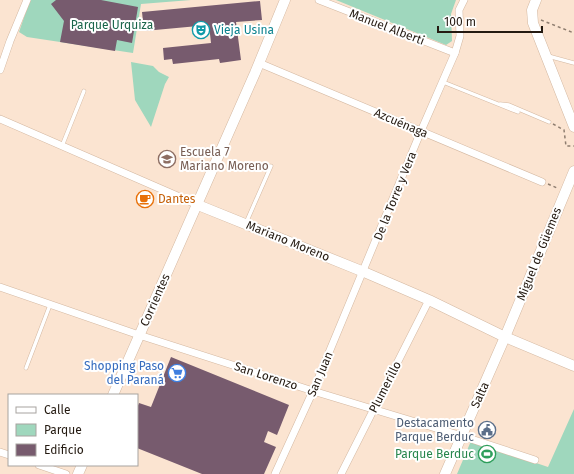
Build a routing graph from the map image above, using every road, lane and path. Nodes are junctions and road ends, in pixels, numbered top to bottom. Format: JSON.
{"nodes":[{"id":1,"x":27,"y":0,"type":"edge"},
{"id":2,"x":285,"y":0,"type":"edge"},
{"id":3,"x":319,"y":0,"type":"edge"},
{"id":4,"x":464,"y":0,"type":"edge"},
{"id":5,"x":536,"y":0,"type":"edge"},
{"id":6,"x":532,"y":16,"type":"junction"},
{"id":7,"x":574,"y":33,"type":"edge"},
{"id":8,"x":455,"y":53,"type":"junction"},
{"id":9,"x":545,"y":56,"type":"junction"},
{"id":10,"x":259,"y":63,"type":"junction"},
{"id":11,"x":574,"y":63,"type":"edge"},
{"id":12,"x":0,"y":70,"type":"edge"},
{"id":13,"x":443,"y":82,"type":"junction"},
{"id":14,"x":84,"y":90,"type":"dead end"},
{"id":15,"x":494,"y":103,"type":"junction"},
{"id":16,"x":518,"y":112,"type":"dead end"},
{"id":17,"x":0,"y":119,"type":"edge"},
{"id":18,"x":549,"y":122,"type":"joint"},
{"id":19,"x":574,"y":127,"type":"edge"},
{"id":20,"x":421,"y":132,"type":"junction"},
{"id":21,"x":62,"y":146,"type":"junction"},
{"id":22,"x":574,"y":146,"type":"edge"},
{"id":23,"x":272,"y":166,"type":"dead end"},
{"id":24,"x":574,"y":171,"type":"edge"},
{"id":25,"x":542,"y":182,"type":"joint"},
{"id":26,"x":566,"y":191,"type":"junction"},
{"id":27,"x":198,"y":204,"type":"junction"},
{"id":28,"x":246,"y":224,"type":"junction"},
{"id":29,"x":364,"y":272,"type":"junction"},
{"id":30,"x":0,"y":287,"type":"edge"},
{"id":31,"x":429,"y":300,"type":"junction"},
{"id":32,"x":50,"y":304,"type":"junction"},
{"id":33,"x":139,"y":335,"type":"junction"},
{"id":34,"x":505,"y":337,"type":"junction"},
{"id":35,"x":574,"y":366,"type":"edge"},
{"id":36,"x":26,"y":368,"type":"dead end"},
{"id":37,"x":313,"y":391,"type":"junction"},
{"id":38,"x":113,"y":394,"type":"edge"},
{"id":39,"x":374,"y":410,"type":"junction"},
{"id":40,"x":462,"y":436,"type":"junction"},
{"id":41,"x":535,"y":460,"type":"dead end"},
{"id":42,"x":41,"y":466,"type":"edge"},
{"id":43,"x":66,"y":474,"type":"edge"},
{"id":44,"x":275,"y":474,"type":"edge"},
{"id":45,"x":341,"y":474,"type":"edge"},
{"id":46,"x":445,"y":474,"type":"edge"}],
"edges":[{"from":1,"to":12,"type":"street"},
{"from":2,"to":10,"type":"street","name":"Corrientes"},
{"from":3,"to":8,"type":"street","name":"Manuel Alberti"},
{"from":4,"to":8,"type":"street","name":"De la Torre y Vera"},
{"from":5,"to":6,"type":"street"},
{"from":6,"to":7,"type":"path"},
{"from":6,"to":9,"type":"street"},
{"from":8,"to":13,"type":"street","name":"De la Torre y Vera"},
{"from":9,"to":11,"type":"lane"},
{"from":9,"to":19,"type":"street"},
{"from":10,"to":20,"type":"street","name":"Azcuénaga"},
{"from":10,"to":27,"type":"street","name":"Corrientes"},
{"from":13,"to":15,"type":"lane"},
{"from":13,"to":20,"type":"street","name":"De la Torre y Vera"},
{"from":14,"to":21,"type":"lane"},
{"from":15,"to":16,"type":"lane"},
{"from":15,"to":18,"type":"lane"},
{"from":17,"to":21,"type":"street","name":"Mariano Moreno"},
{"from":18,"to":22,"type":"path"},
{"from":20,"to":25,"type":"street","name":"Azcuénaga"},
{"from":20,"to":29,"type":"street","name":"De la Torre y Vera"},
{"from":21,"to":27,"type":"street","name":"Mariano Moreno"},
{"from":23,"to":28,"type":"lane"},
{"from":24,"to":26,"type":"street","name":"Miguel de Güemes"},
{"from":25,"to":26,"type":"path"},
{"from":26,"to":34,"type":"street","name":"Miguel de Güemes"},
{"from":27,"to":28,"type":"street","name":"Mariano Moreno"},
{"from":27,"to":33,"type":"street","name":"Corrientes"},
{"from":28,"to":29,"type":"street","name":"Mariano Moreno"},
{"from":29,"to":31,"type":"street","name":"Mariano Moreno"},
{"from":29,"to":37,"type":"street","name":"San Juan"},
{"from":30,"to":32,"type":"street","name":"San Lorenzo"},
{"from":31,"to":34,"type":"street","name":"Mariano Moreno"},
{"from":31,"to":39,"type":"street","name":"Plumerillo"},
{"from":32,"to":33,"type":"street","name":"San Lorenzo"},
{"from":32,"to":36,"type":"lane"},
{"from":33,"to":37,"type":"street","name":"San Lorenzo"},
{"from":33,"to":38,"type":"street","name":"Corrientes"},
{"from":34,"to":35,"type":"street","name":"Mariano Moreno"},
{"from":34,"to":40,"type":"street","name":"Salta"},
{"from":37,"to":39,"type":"street","name":"San Lorenzo"},
{"from":37,"to":44,"type":"street","name":"San Juan"},
{"from":39,"to":40,"type":"street","name":"San Lorenzo"},
{"from":39,"to":45,"type":"street","name":"Plumerillo"},
{"from":40,"to":41,"type":"street","name":"San Lorenzo"},
{"from":40,"to":46,"type":"street","name":"Salta"},
{"from":42,"to":43,"type":"street"}]}
